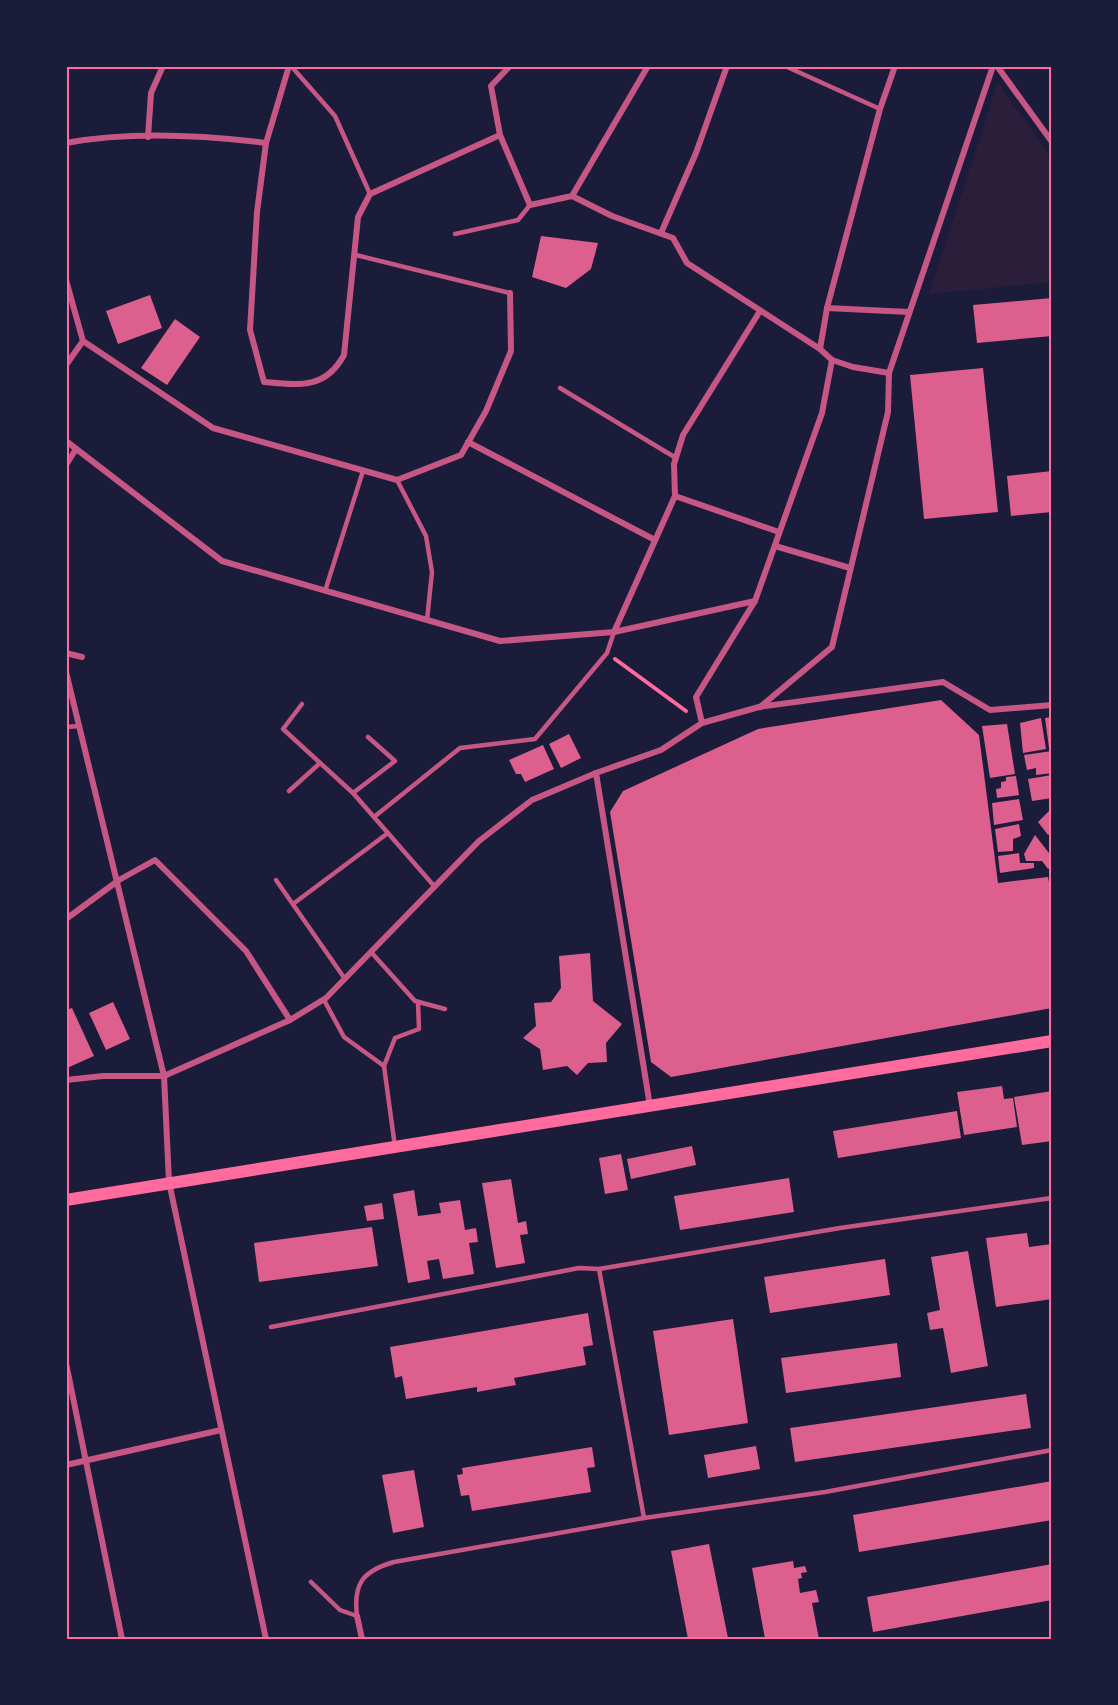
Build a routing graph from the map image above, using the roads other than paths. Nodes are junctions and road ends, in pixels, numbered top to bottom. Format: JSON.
{"nodes":[{"id":1,"x":163,"y":66,"type":"edge"},
{"id":2,"x":290,"y":66,"type":"edge"},
{"id":3,"x":510,"y":66,"type":"edge"},
{"id":4,"x":648,"y":66,"type":"edge"},
{"id":5,"x":728,"y":66,"type":"edge"},
{"id":6,"x":785,"y":66,"type":"edge"},
{"id":7,"x":895,"y":66,"type":"edge"},
{"id":8,"x":995,"y":66,"type":"edge"},
{"id":9,"x":880,"y":109,"type":"junction"},
{"id":10,"x":500,"y":135,"type":"junction"},
{"id":11,"x":148,"y":137,"type":"junction"},
{"id":12,"x":66,"y":142,"type":"edge"},
{"id":13,"x":1052,"y":142,"type":"edge"},
{"id":14,"x":266,"y":143,"type":"junction"},
{"id":15,"x":370,"y":194,"type":"junction"},
{"id":16,"x":572,"y":196,"type":"junction"},
{"id":17,"x":530,"y":205,"type":"junction"},
{"id":18,"x":661,"y":233,"type":"junction"},
{"id":19,"x":455,"y":234,"type":"dead end"},
{"id":20,"x":356,"y":255,"type":"junction"},
{"id":21,"x":66,"y":280,"type":"edge"},
{"id":22,"x":510,"y":293,"type":"joint"},
{"id":23,"x":827,"y":308,"type":"junction"},
{"id":24,"x":760,"y":311,"type":"junction"},
{"id":25,"x":909,"y":312,"type":"junction"},
{"id":26,"x":83,"y":340,"type":"junction"},
{"id":27,"x":820,"y":349,"type":"junction"},
{"id":28,"x":832,"y":360,"type":"junction"},
{"id":29,"x":66,"y":365,"type":"edge"},
{"id":30,"x":889,"y":373,"type":"junction"},
{"id":31,"x":560,"y":388,"type":"dead end"},
{"id":32,"x":66,"y":441,"type":"edge"},
{"id":33,"x":468,"y":442,"type":"junction"},
{"id":34,"x":76,"y":449,"type":"junction"},
{"id":35,"x":676,"y":458,"type":"junction"},
{"id":36,"x":66,"y":465,"type":"edge"},
{"id":37,"x":363,"y":471,"type":"junction"},
{"id":38,"x":397,"y":480,"type":"junction"},
{"id":39,"x":675,"y":496,"type":"junction"},
{"id":40,"x":779,"y":532,"type":"junction"},
{"id":41,"x":655,"y":540,"type":"junction"},
{"id":42,"x":775,"y":546,"type":"junction"},
{"id":43,"x":850,"y":568,"type":"junction"},
{"id":44,"x":325,"y":591,"type":"junction"},
{"id":45,"x":755,"y":601,"type":"junction"},
{"id":46,"x":427,"y":620,"type":"junction"},
{"id":47,"x":614,"y":632,"type":"junction"},
{"id":48,"x":66,"y":652,"type":"edge"},
{"id":49,"x":82,"y":657,"type":"dead end"},
{"id":50,"x":66,"y":672,"type":"edge"},
{"id":51,"x":303,"y":704,"type":"dead end"},
{"id":52,"x":1052,"y":705,"type":"edge"},
{"id":53,"x":759,"y":707,"type":"junction"},
{"id":54,"x":702,"y":723,"type":"junction"},
{"id":55,"x":80,"y":726,"type":"junction"},
{"id":56,"x":66,"y":727,"type":"edge"},
{"id":57,"x":368,"y":738,"type":"dead end"},
{"id":58,"x":320,"y":763,"type":"junction"},
{"id":59,"x":596,"y":773,"type":"junction"},
{"id":60,"x":289,"y":791,"type":"dead end"},
{"id":61,"x":353,"y":793,"type":"junction"},
{"id":62,"x":374,"y":817,"type":"junction"},
{"id":63,"x":388,"y":833,"type":"junction"},
{"id":64,"x":119,"y":880,"type":"junction"},
{"id":65,"x":276,"y":880,"type":"dead end"},
{"id":66,"x":435,"y":887,"type":"junction"},
{"id":67,"x":293,"y":904,"type":"junction"},
{"id":68,"x":66,"y":919,"type":"edge"},
{"id":69,"x":370,"y":952,"type":"junction"},
{"id":70,"x":345,"y":979,"type":"junction"},
{"id":71,"x":324,"y":1000,"type":"junction"},
{"id":72,"x":418,"y":1002,"type":"junction"},
{"id":73,"x":445,"y":1009,"type":"dead end"},
{"id":74,"x":290,"y":1020,"type":"junction"},
{"id":75,"x":1052,"y":1041,"type":"edge"},
{"id":76,"x":384,"y":1066,"type":"junction"},
{"id":77,"x":164,"y":1076,"type":"junction"},
{"id":78,"x":66,"y":1080,"type":"edge"},
{"id":79,"x":650,"y":1107,"type":"junction"},
{"id":80,"x":395,"y":1147,"type":"junction"},
{"id":81,"x":169,"y":1182,"type":"junction"},
{"id":82,"x":1052,"y":1198,"type":"edge"},
{"id":83,"x":66,"y":1200,"type":"edge"},
{"id":84,"x":599,"y":1269,"type":"junction"},
{"id":85,"x":271,"y":1328,"type":"dead end"},
{"id":86,"x":66,"y":1363,"type":"edge"},
{"id":87,"x":221,"y":1431,"type":"junction"},
{"id":88,"x":1052,"y":1450,"type":"edge"},
{"id":89,"x":86,"y":1461,"type":"junction"},
{"id":90,"x":66,"y":1465,"type":"edge"},
{"id":91,"x":644,"y":1518,"type":"junction"},
{"id":92,"x":311,"y":1582,"type":"dead end"},
{"id":93,"x":357,"y":1616,"type":"junction"},
{"id":94,"x":122,"y":1639,"type":"edge"},
{"id":95,"x":266,"y":1639,"type":"edge"},
{"id":96,"x":362,"y":1639,"type":"edge"}],
"edges":[{"from":1,"to":11,"type":"street"},
{"from":2,"to":14,"type":"street"},
{"from":2,"to":15,"type":"lane"},
{"from":3,"to":10,"type":"street"},
{"from":4,"to":16,"type":"street"},
{"from":5,"to":18,"type":"street"},
{"from":6,"to":9,"type":"lane"},
{"from":7,"to":9,"type":"street"},
{"from":8,"to":13,"type":"street"},
{"from":8,"to":25,"type":"street"},
{"from":9,"to":23,"type":"street"},
{"from":10,"to":15,"type":"street"},
{"from":10,"to":17,"type":"street"},
{"from":11,"to":12,"type":"street"},
{"from":11,"to":14,"type":"street"},
{"from":14,"to":20,"type":"street"},
{"from":15,"to":20,"type":"street"},
{"from":16,"to":17,"type":"street"},
{"from":16,"to":18,"type":"street"},
{"from":17,"to":19,"type":"lane"},
{"from":18,"to":24,"type":"street"},
{"from":20,"to":22,"type":"lane"},
{"from":21,"to":26,"type":"street"},
{"from":22,"to":33,"type":"street"},
{"from":23,"to":25,"type":"street"},
{"from":23,"to":27,"type":"street"},
{"from":24,"to":27,"type":"street"},
{"from":24,"to":35,"type":"street"},
{"from":25,"to":30,"type":"street"},
{"from":26,"to":29,"type":"street"},
{"from":26,"to":37,"type":"street"},
{"from":27,"to":28,"type":"street"},
{"from":28,"to":30,"type":"street"},
{"from":28,"to":40,"type":"street"},
{"from":30,"to":43,"type":"street"},
{"from":31,"to":35,"type":"lane"},
{"from":32,"to":34,"type":"street"},
{"from":33,"to":38,"type":"street"},
{"from":33,"to":41,"type":"street"},
{"from":34,"to":36,"type":"street"},
{"from":34,"to":44,"type":"street"},
{"from":35,"to":39,"type":"street"},
{"from":37,"to":38,"type":"street"},
{"from":37,"to":44,"type":"lane"},
{"from":38,"to":46,"type":"lane"},
{"from":39,"to":40,"type":"street"},
{"from":39,"to":41,"type":"street"},
{"from":40,"to":42,"type":"street"},
{"from":41,"to":47,"type":"street"},
{"from":42,"to":43,"type":"street"},
{"from":42,"to":45,"type":"street"},
{"from":43,"to":53,"type":"street"},
{"from":44,"to":46,"type":"street"},
{"from":45,"to":47,"type":"street"},
{"from":45,"to":54,"type":"street"},
{"from":46,"to":47,"type":"street"},
{"from":47,"to":62,"type":"lane"},
{"from":48,"to":49,"type":"street"},
{"from":50,"to":55,"type":"street"},
{"from":51,"to":58,"type":"lane"},
{"from":52,"to":53,"type":"street"},
{"from":53,"to":54,"type":"street"},
{"from":54,"to":59,"type":"street"},
{"from":55,"to":56,"type":"lane"},
{"from":55,"to":64,"type":"street"},
{"from":57,"to":61,"type":"lane"},
{"from":58,"to":60,"type":"lane"},
{"from":58,"to":61,"type":"lane"},
{"from":59,"to":66,"type":"street"},
{"from":59,"to":79,"type":"street"},
{"from":61,"to":62,"type":"lane"},
{"from":62,"to":63,"type":"lane"},
{"from":63,"to":66,"type":"lane"},
{"from":63,"to":67,"type":"lane"},
{"from":64,"to":68,"type":"street"},
{"from":64,"to":74,"type":"street"},
{"from":64,"to":77,"type":"street"},
{"from":65,"to":67,"type":"lane"},
{"from":66,"to":69,"type":"street"},
{"from":67,"to":70,"type":"lane"},
{"from":69,"to":70,"type":"street"},
{"from":69,"to":72,"type":"lane"},
{"from":70,"to":71,"type":"street"},
{"from":71,"to":74,"type":"street"},
{"from":71,"to":76,"type":"lane"},
{"from":72,"to":73,"type":"lane"},
{"from":72,"to":76,"type":"lane"},
{"from":74,"to":77,"type":"street"},
{"from":75,"to":79,"type":"main road"},
{"from":76,"to":80,"type":"lane"},
{"from":77,"to":78,"type":"street"},
{"from":77,"to":81,"type":"street"},
{"from":79,"to":80,"type":"main road"},
{"from":80,"to":81,"type":"main road"},
{"from":81,"to":83,"type":"main road"},
{"from":81,"to":87,"type":"street"},
{"from":82,"to":84,"type":"lane"},
{"from":84,"to":85,"type":"lane"},
{"from":84,"to":91,"type":"lane"},
{"from":86,"to":89,"type":"street"},
{"from":87,"to":89,"type":"street"},
{"from":87,"to":95,"type":"street"},
{"from":88,"to":91,"type":"lane"},
{"from":89,"to":90,"type":"street"},
{"from":89,"to":94,"type":"street"},
{"from":91,"to":93,"type":"lane"},
{"from":92,"to":93,"type":"lane"},
{"from":93,"to":96,"type":"street"}]}
